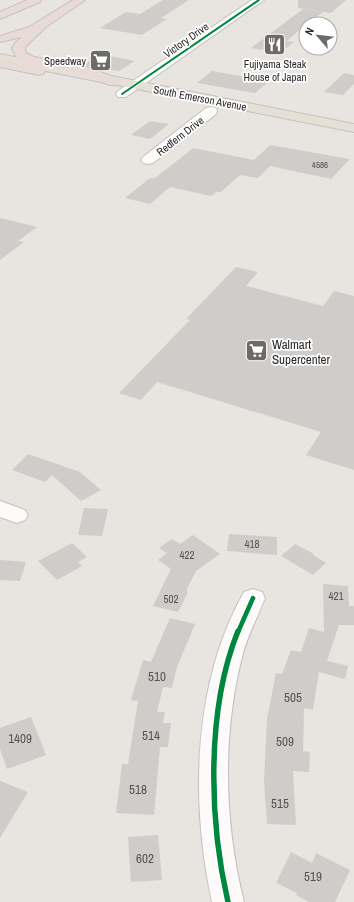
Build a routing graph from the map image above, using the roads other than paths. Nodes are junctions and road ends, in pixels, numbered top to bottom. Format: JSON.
{"nodes":[{"id":1,"x":10,"y":0,"type":"edge"},
{"id":2,"x":36,"y":0,"type":"edge"},
{"id":3,"x":80,"y":0,"type":"edge"},
{"id":4,"x":259,"y":0,"type":"edge"},
{"id":5,"x":0,"y":5,"type":"edge"},
{"id":6,"x":0,"y":16,"type":"edge"},
{"id":7,"x":42,"y":26,"type":"junction"},
{"id":8,"x":0,"y":39,"type":"edge"},
{"id":9,"x":0,"y":58,"type":"edge"},
{"id":10,"x":0,"y":63,"type":"edge"},
{"id":11,"x":0,"y":71,"type":"edge"},
{"id":12,"x":73,"y":73,"type":"junction"},
{"id":13,"x":114,"y":82,"type":"junction"},
{"id":14,"x":135,"y":86,"type":"junction"},
{"id":15,"x":122,"y":94,"type":"junction"},
{"id":16,"x":211,"y":111,"type":"junction"},
{"id":17,"x":354,"y":128,"type":"edge"},
{"id":18,"x":354,"y":138,"type":"edge"},
{"id":19,"x":148,"y":160,"type":"dead end"},
{"id":20,"x":253,"y":598,"type":"dead end"},
{"id":21,"x":228,"y":902,"type":"edge"}],
"edges":[{"from":1,"to":5,"type":"highway"},
{"from":2,"to":6,"type":"highway"},
{"from":3,"to":7,"type":"highway"},
{"from":4,"to":14,"type":"street","name":"Victory Drive"},
{"from":7,"to":8,"type":"highway"},
{"from":7,"to":13,"type":"highway"},
{"from":9,"to":12,"type":"main road","name":"South Emerson Avenue"},
{"from":10,"to":12,"type":"highway"},
{"from":11,"to":15,"type":"main road","name":"South Emerson Avenue"},
{"from":12,"to":13,"type":"main road","name":"South Emerson Avenue"},
{"from":13,"to":14,"type":"main road","name":"South Emerson Avenue"},
{"from":14,"to":15,"type":"street","name":"Victory Drive"},
{"from":14,"to":17,"type":"main road","name":"South Emerson Avenue"},
{"from":15,"to":16,"type":"main road","name":"South Emerson Avenue"},
{"from":16,"to":18,"type":"main road","name":"South Emerson Avenue"},
{"from":16,"to":19,"type":"street","name":"Redfern Drive"},
{"from":20,"to":21,"type":"street"}]}
